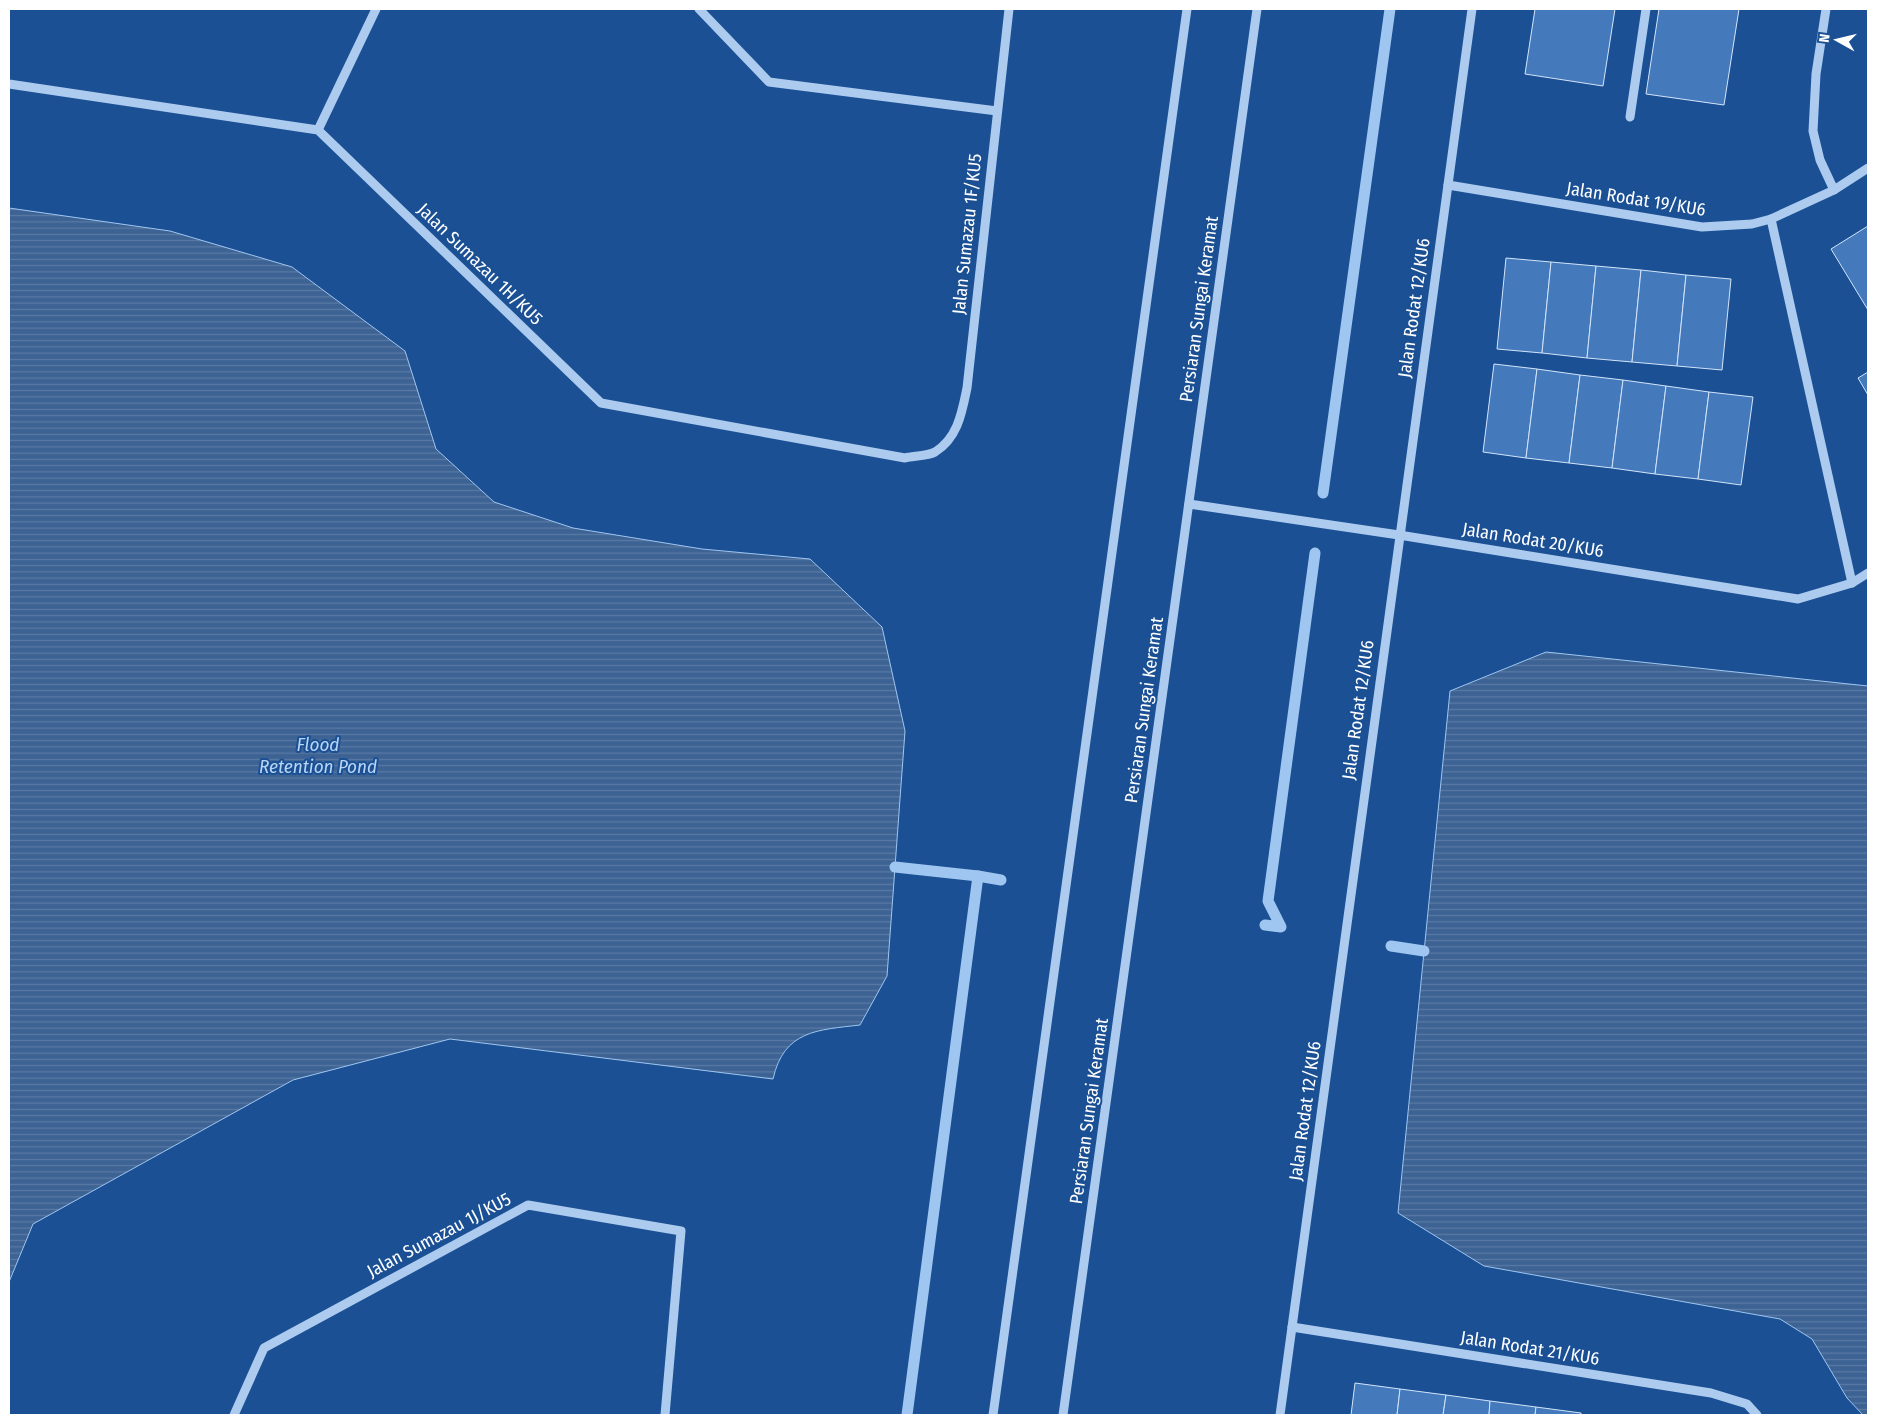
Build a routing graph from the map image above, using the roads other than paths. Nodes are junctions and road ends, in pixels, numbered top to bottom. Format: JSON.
{"nodes":[{"id":1,"x":376,"y":9,"type":"edge"},
{"id":2,"x":699,"y":9,"type":"edge"},
{"id":3,"x":1009,"y":9,"type":"edge"},
{"id":4,"x":1187,"y":9,"type":"edge"},
{"id":5,"x":1257,"y":9,"type":"edge"},
{"id":6,"x":1472,"y":9,"type":"edge"},
{"id":7,"x":1646,"y":9,"type":"edge"},
{"id":8,"x":1826,"y":9,"type":"edge"},
{"id":9,"x":9,"y":84,"type":"edge"},
{"id":10,"x":997,"y":111,"type":"junction"},
{"id":11,"x":1630,"y":117,"type":"dead end"},
{"id":12,"x":318,"y":130,"type":"junction"},
{"id":13,"x":1868,"y":168,"type":"edge"},
{"id":14,"x":1448,"y":186,"type":"junction"},
{"id":15,"x":1834,"y":190,"type":"junction"},
{"id":16,"x":1771,"y":219,"type":"junction"},
{"id":17,"x":934,"y":452,"type":"joint"},
{"id":18,"x":1189,"y":504,"type":"junction"},
{"id":19,"x":1399,"y":535,"type":"junction"},
{"id":20,"x":1868,"y":573,"type":"edge"},
{"id":21,"x":1852,"y":583,"type":"junction"},
{"id":22,"x":1292,"y":1327,"type":"junction"},
{"id":23,"x":234,"y":1415,"type":"edge"},
{"id":24,"x":665,"y":1415,"type":"edge"},
{"id":25,"x":993,"y":1415,"type":"edge"},
{"id":26,"x":1063,"y":1415,"type":"edge"},
{"id":27,"x":1280,"y":1415,"type":"edge"},
{"id":28,"x":1757,"y":1415,"type":"edge"}],
"edges":[{"from":1,"to":12,"type":"street"},
{"from":2,"to":10,"type":"street"},
{"from":3,"to":10,"type":"street","name":"Jalan Sumazau 1F/KU5"},
{"from":4,"to":25,"type":"street"},
{"from":5,"to":18,"type":"street","name":"Persiaran Sungai Keramat"},
{"from":6,"to":14,"type":"street","name":"Jalan Rodat 12/KU6"},
{"from":7,"to":11,"type":"street"},
{"from":8,"to":15,"type":"street"},
{"from":9,"to":12,"type":"street"},
{"from":10,"to":17,"type":"street","name":"Jalan Sumazau 1F/KU5"},
{"from":12,"to":17,"type":"street","name":"Jalan Sumazau 1H/KU5"},
{"from":13,"to":15,"type":"street","name":"Jalan Rodat 19/KU6"},
{"from":14,"to":16,"type":"street","name":"Jalan Rodat 19/KU6"},
{"from":14,"to":19,"type":"street","name":"Jalan Rodat 12/KU6"},
{"from":15,"to":16,"type":"street","name":"Jalan Rodat 19/KU6"},
{"from":16,"to":21,"type":"street"},
{"from":18,"to":19,"type":"street","name":"Jalan Rodat 20/KU6"},
{"from":18,"to":26,"type":"street","name":"Persiaran Sungai Keramat"},
{"from":19,"to":21,"type":"street","name":"Jalan Rodat 20/KU6"},
{"from":19,"to":22,"type":"street","name":"Jalan Rodat 12/KU6"},
{"from":20,"to":21,"type":"street","name":"Jalan Rodat 20/KU6"},
{"from":22,"to":27,"type":"street","name":"Jalan Rodat 12/KU6"},
{"from":22,"to":28,"type":"street","name":"Jalan Rodat 21/KU6"},
{"from":23,"to":24,"type":"street","name":"Jalan Sumazau 1J/KU5"}]}
